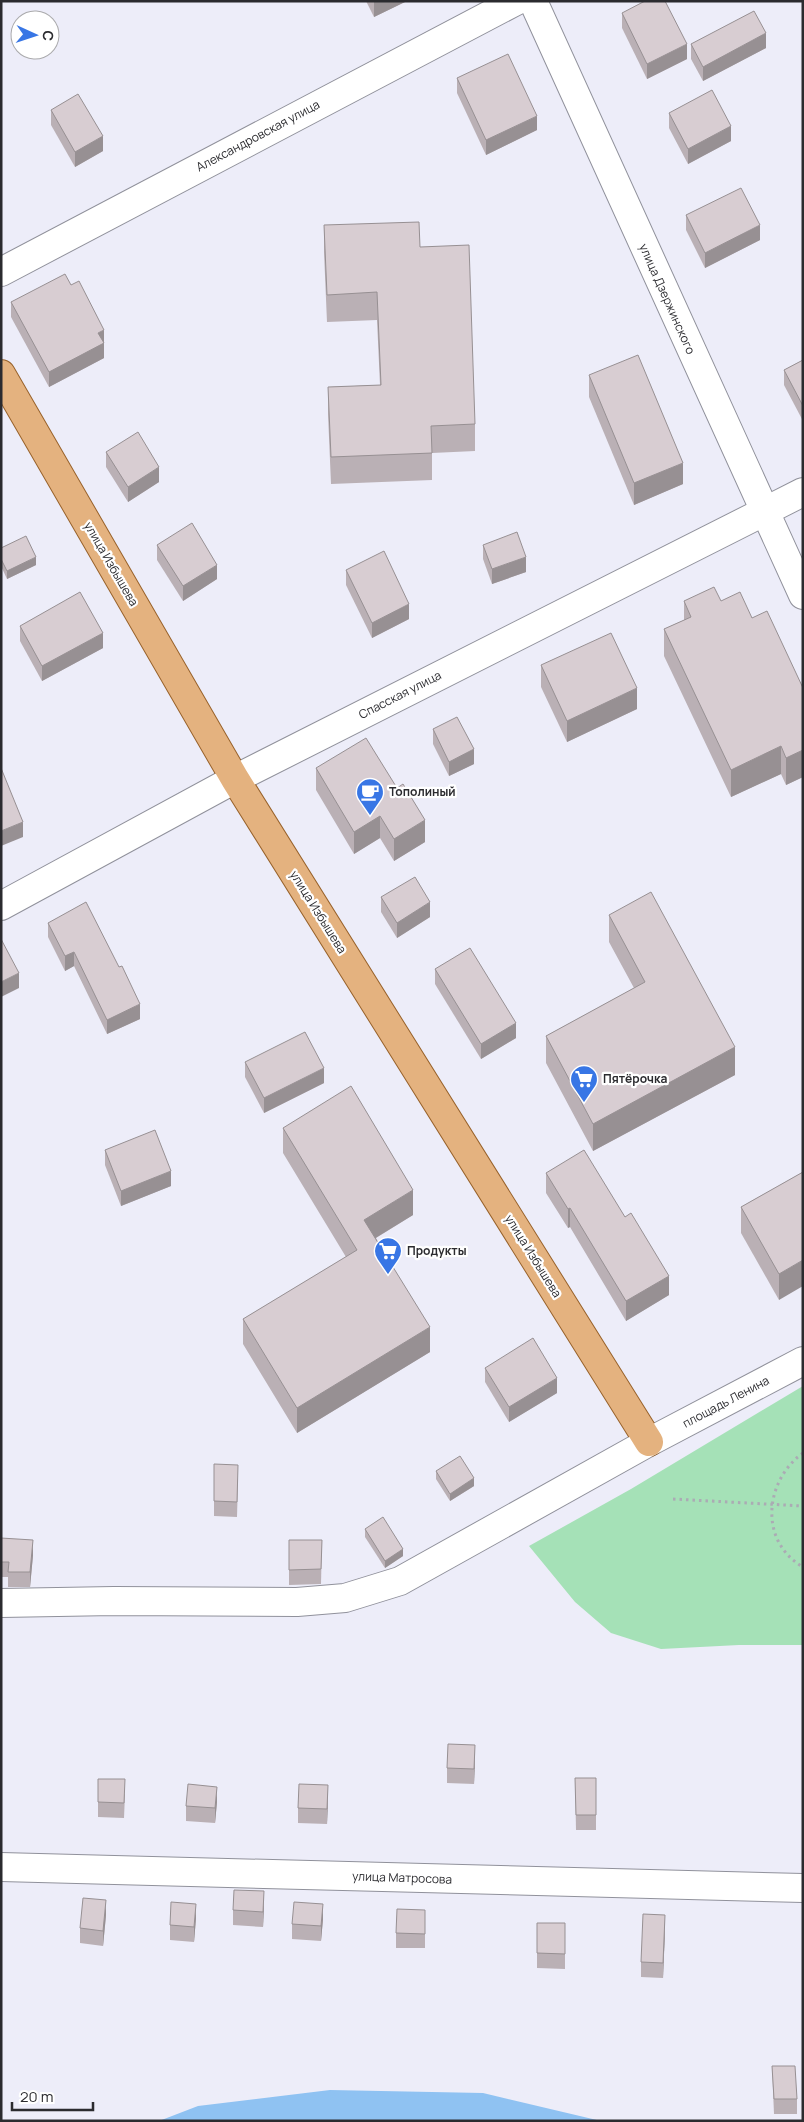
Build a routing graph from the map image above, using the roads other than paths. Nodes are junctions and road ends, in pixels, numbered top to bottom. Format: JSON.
{"nodes":[{"id":1,"x":516,"y":1,"type":"edge"},
{"id":2,"x":533,"y":1,"type":"edge"},
{"id":3,"x":1,"y":272,"type":"edge"},
{"id":4,"x":1,"y":374,"type":"edge"},
{"id":5,"x":803,"y":492,"type":"edge"},
{"id":6,"x":763,"y":511,"type":"junction"},
{"id":7,"x":803,"y":595,"type":"edge"},
{"id":8,"x":236,"y":779,"type":"junction"},
{"id":9,"x":1,"y":906,"type":"edge"},
{"id":10,"x":803,"y":1361,"type":"edge"},
{"id":11,"x":649,"y":1442,"type":"junction"},
{"id":12,"x":1,"y":1603,"type":"edge"},
{"id":13,"x":1,"y":1867,"type":"edge"},
{"id":14,"x":803,"y":1888,"type":"edge"}],
"edges":[{"from":1,"to":3,"type":"street","name":"Александровская улица"},
{"from":2,"to":6,"type":"street","name":"улица Дзержинского"},
{"from":4,"to":8,"type":"main road","name":"улица Избышева"},
{"from":5,"to":6,"type":"street","name":"Спасская улица"},
{"from":6,"to":7,"type":"street","name":"улица Дзержинского"},
{"from":6,"to":8,"type":"street","name":"Спасская улица"},
{"from":8,"to":9,"type":"street","name":"Спасская улица"},
{"from":8,"to":11,"type":"main road","name":"улица Избышева"},
{"from":10,"to":11,"type":"street","name":"площадь Ленина"},
{"from":11,"to":12,"type":"street","name":"площадь Ленина"},
{"from":13,"to":14,"type":"street","name":"улица Матросова"}]}
